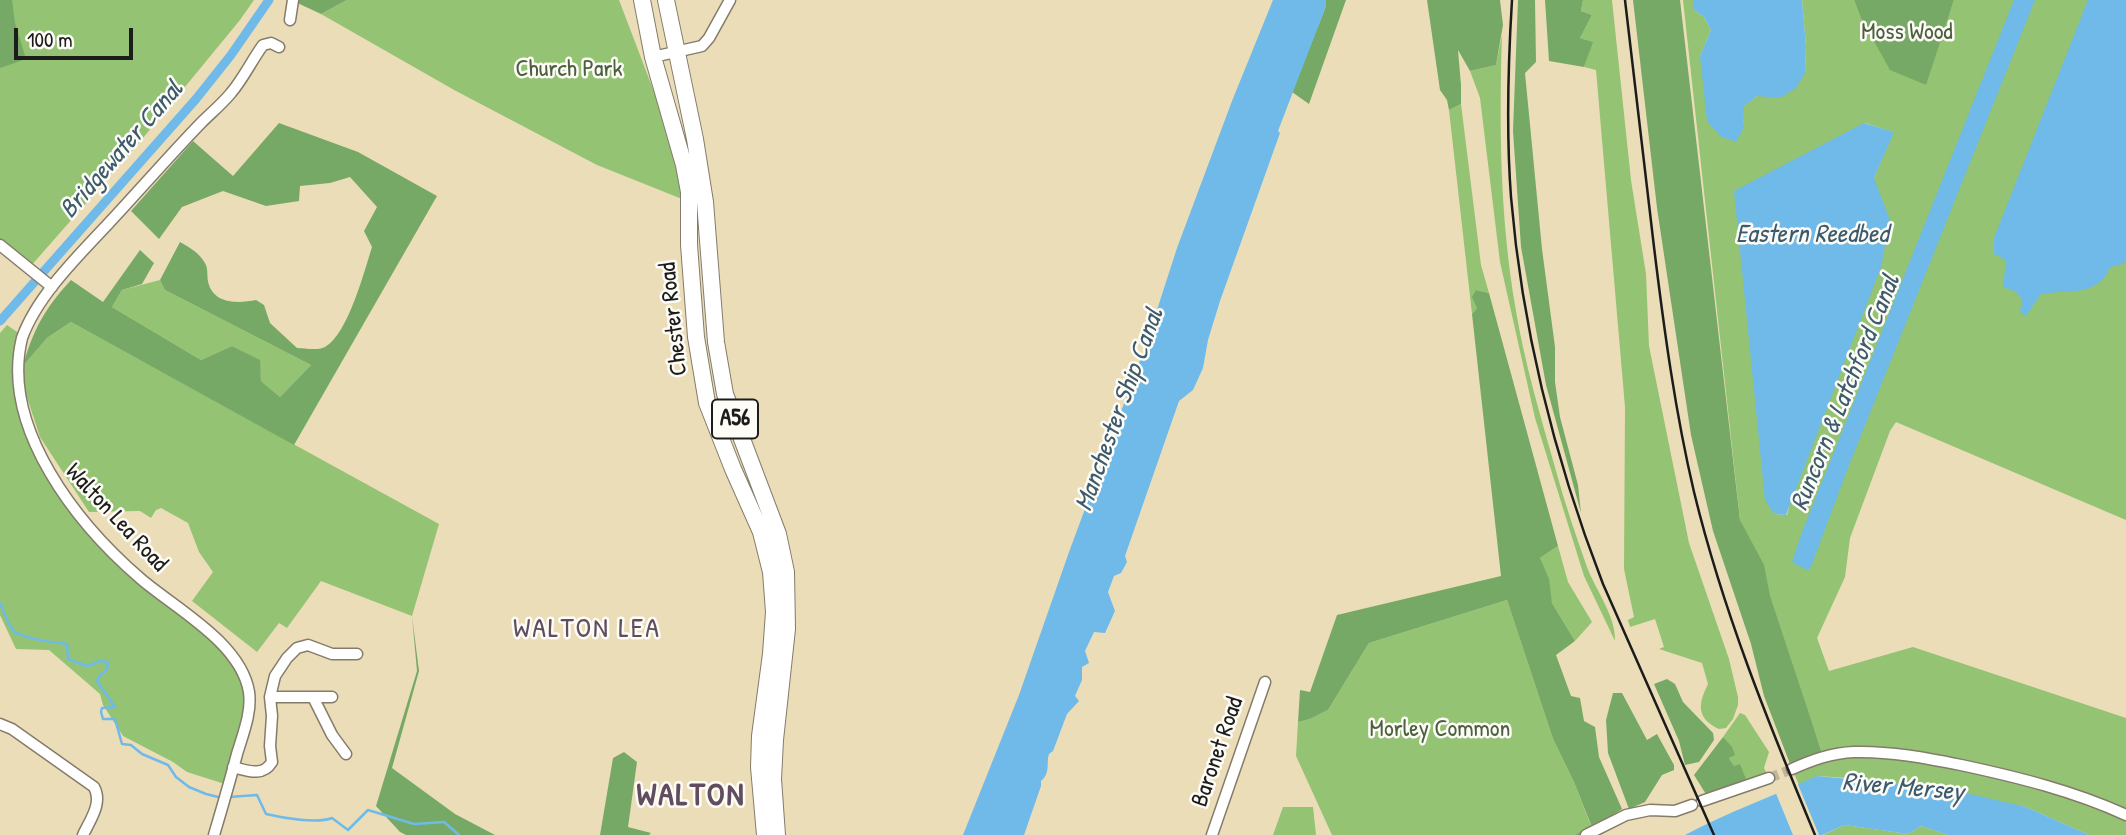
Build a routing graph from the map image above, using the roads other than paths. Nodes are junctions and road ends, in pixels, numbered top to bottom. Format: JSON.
{"nodes":[{"id":1,"x":293,"y":0,"type":"edge"},
{"id":2,"x":642,"y":0,"type":"edge"},
{"id":3,"x":666,"y":0,"type":"edge"},
{"id":4,"x":730,"y":0,"type":"edge"},
{"id":5,"x":290,"y":20,"type":"dead end"},
{"id":6,"x":279,"y":47,"type":"dead end"},
{"id":7,"x":677,"y":52,"type":"junction"},
{"id":8,"x":653,"y":57,"type":"junction"},
{"id":9,"x":0,"y":245,"type":"edge"},
{"id":10,"x":48,"y":283,"type":"junction"},
{"id":11,"x":357,"y":654,"type":"dead end"},
{"id":12,"x":1265,"y":682,"type":"dead end"},
{"id":13,"x":270,"y":697,"type":"junction"},
{"id":14,"x":313,"y":697,"type":"junction"},
{"id":15,"x":332,"y":697,"type":"dead end"},
{"id":16,"x":0,"y":724,"type":"edge"},
{"id":17,"x":346,"y":754,"type":"dead end"},
{"id":18,"x":233,"y":767,"type":"junction"},
{"id":19,"x":1792,"y":769,"type":"tunnel mouth"},
{"id":20,"x":1769,"y":778,"type":"tunnel mouth"},
{"id":21,"x":2126,"y":815,"type":"edge"},
{"id":22,"x":83,"y":835,"type":"edge"},
{"id":23,"x":214,"y":835,"type":"edge"},
{"id":24,"x":765,"y":835,"type":"edge"},
{"id":25,"x":777,"y":835,"type":"edge"},
{"id":26,"x":1212,"y":835,"type":"edge"},
{"id":27,"x":1586,"y":835,"type":"edge"}],
"edges":[{"from":1,"to":5,"type":"street"},
{"from":2,"to":8,"type":"highway","name":"Chester Road","number":"A56"},
{"from":3,"to":7,"type":"highway","name":"Chester Road","number":"A56"},
{"from":4,"to":7,"type":"street"},
{"from":6,"to":10,"type":"street","name":"Walton Lea Road"},
{"from":7,"to":8,"type":"street"},
{"from":7,"to":25,"type":"highway","name":"Chester Road","number":"A56"},
{"from":8,"to":24,"type":"highway","name":"Chester Road","number":"A56"},
{"from":9,"to":10,"type":"street"},
{"from":10,"to":18,"type":"street","name":"Walton Lea Road"},
{"from":11,"to":13,"type":"street"},
{"from":12,"to":26,"type":"street","name":"Baronet Road"},
{"from":13,"to":14,"type":"street"},
{"from":13,"to":18,"type":"street"},
{"from":14,"to":15,"type":"street"},
{"from":14,"to":17,"type":"street"},
{"from":16,"to":22,"type":"street"},
{"from":18,"to":23,"type":"street","name":"Walton Lea Road"},
{"from":19,"to":21,"type":"street"},
{"from":20,"to":27,"type":"street"}]}
